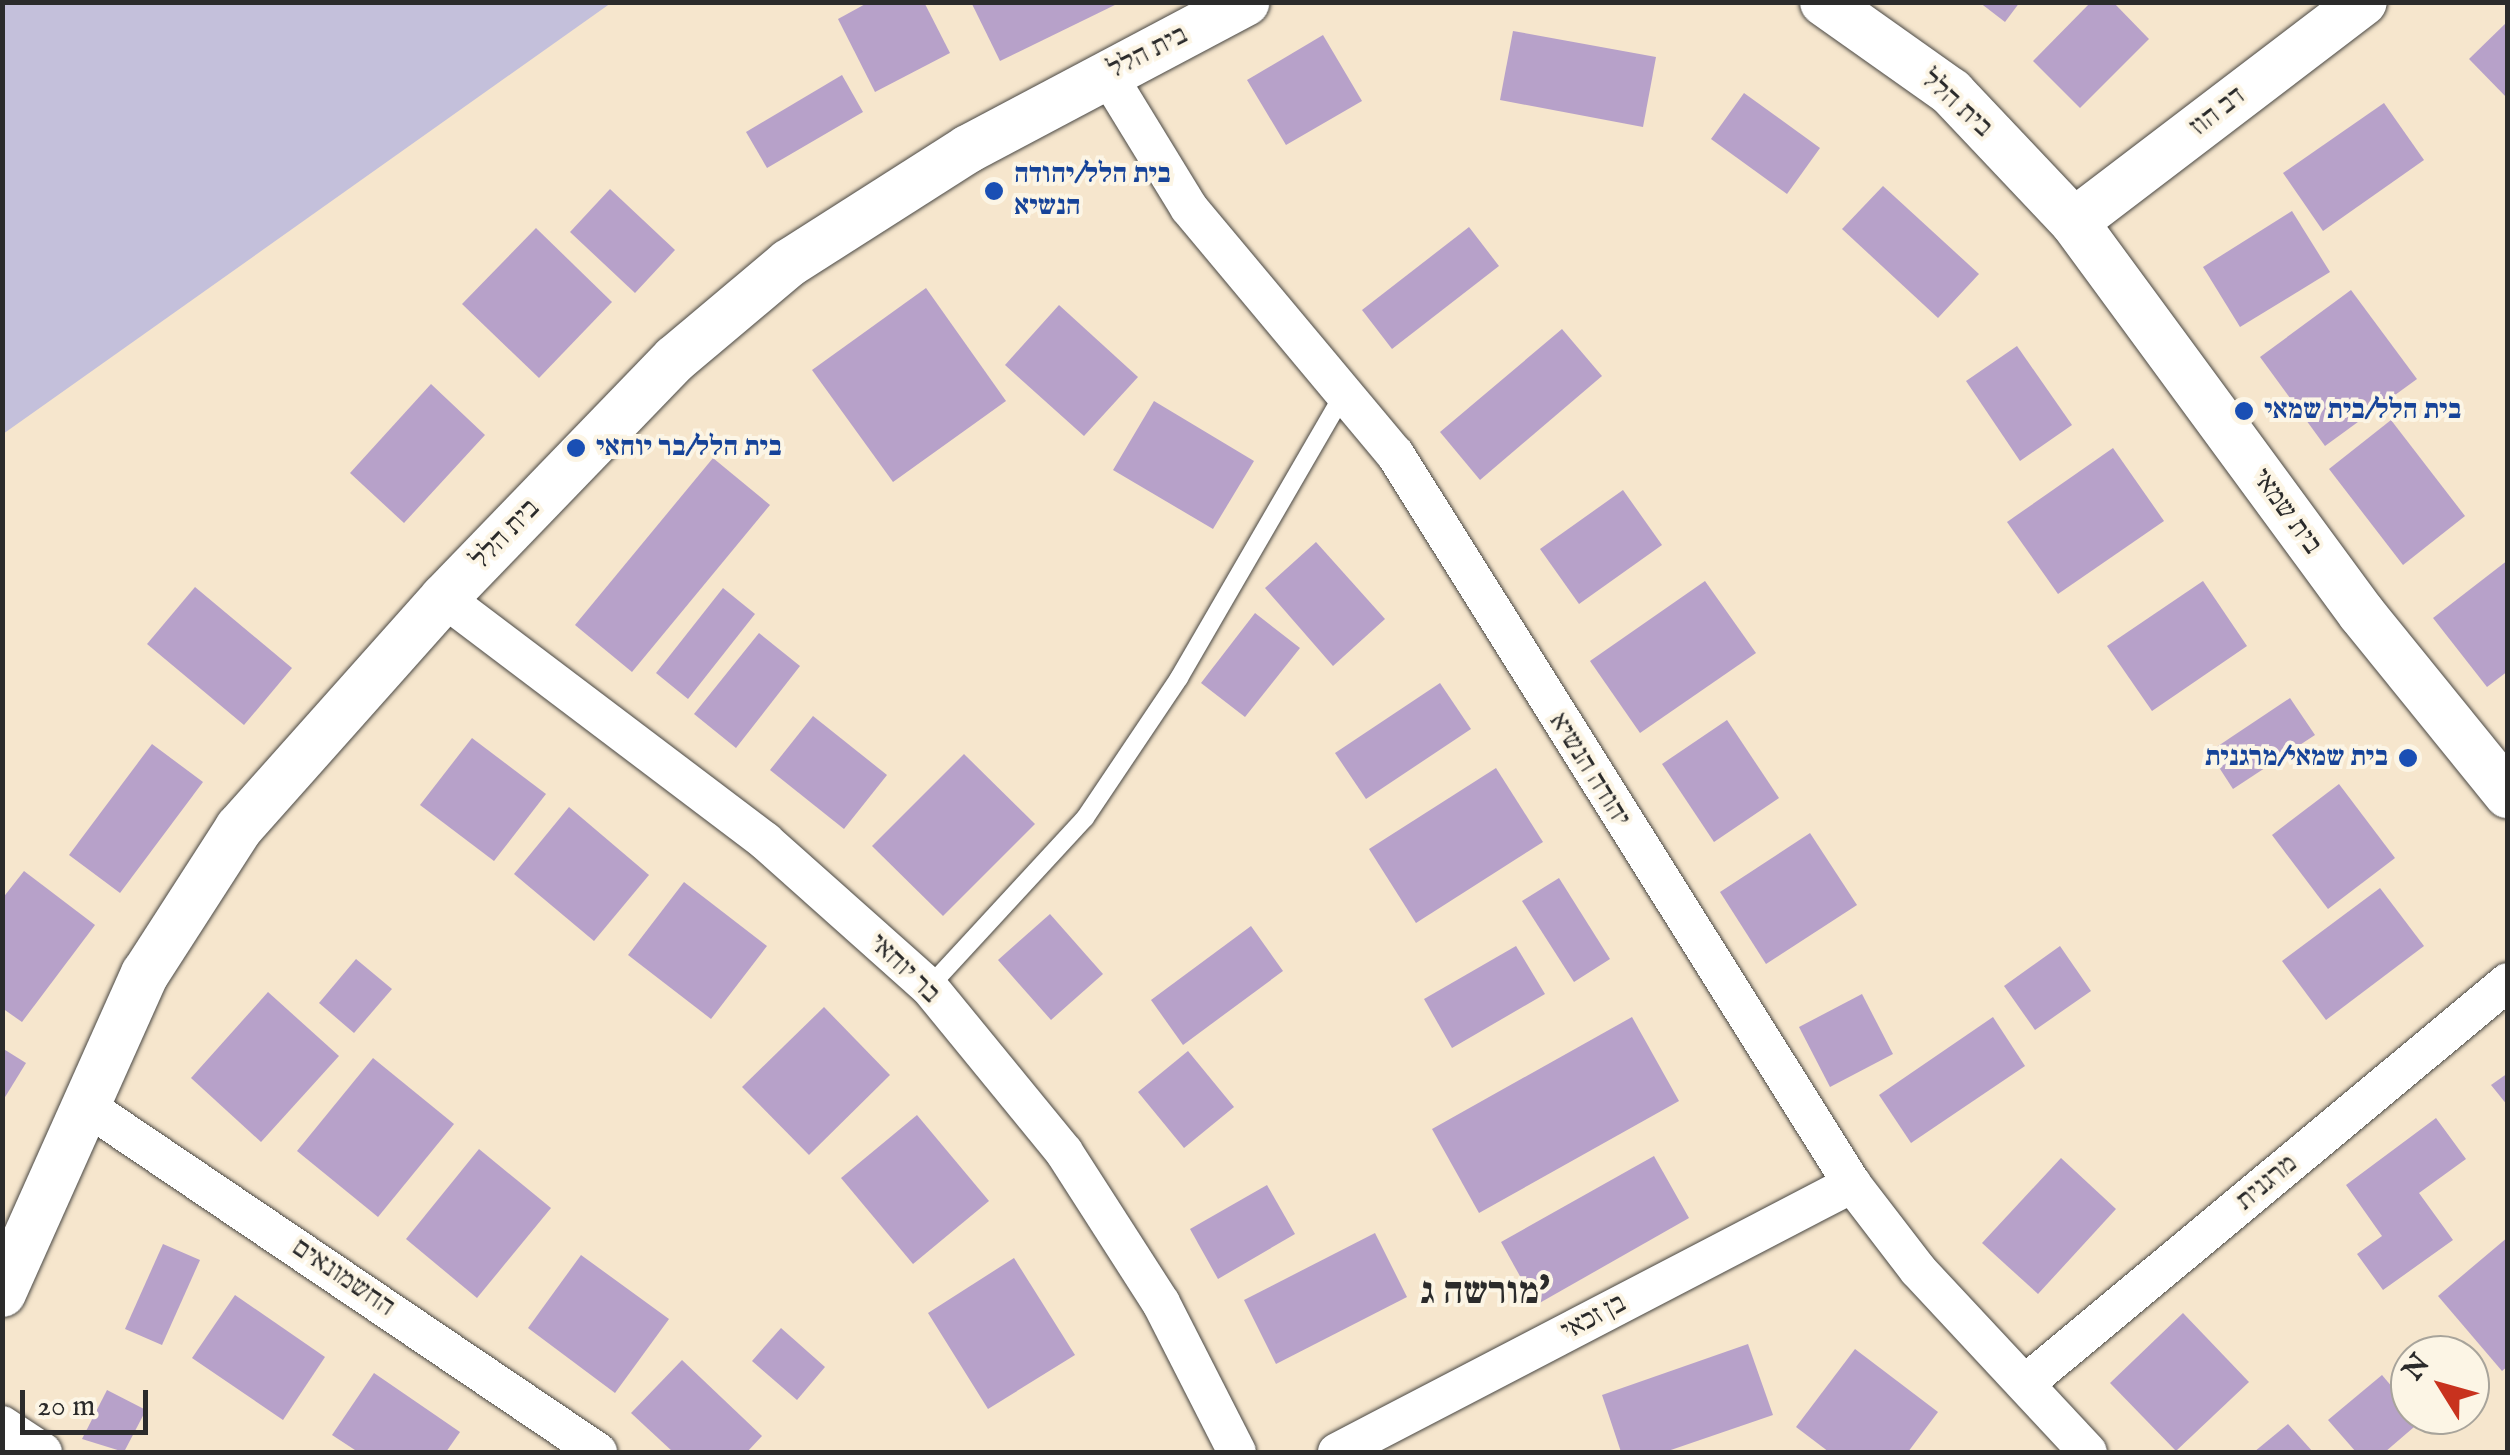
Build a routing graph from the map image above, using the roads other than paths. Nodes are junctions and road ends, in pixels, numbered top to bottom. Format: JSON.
{"nodes":[{"id":1,"x":1246,"y":2,"type":"edge"},
{"id":2,"x":1824,"y":2,"type":"edge"},
{"id":3,"x":2362,"y":2,"type":"edge"},
{"id":4,"x":1106,"y":74,"type":"junction"},
{"id":5,"x":2074,"y":222,"type":"junction"},
{"id":6,"x":1344,"y":393,"type":"junction"},
{"id":7,"x":444,"y":598,"type":"junction"},
{"id":8,"x":2508,"y":794,"type":"edge"},
{"id":9,"x":2508,"y":982,"type":"edge"},
{"id":10,"x":928,"y":988,"type":"junction"},
{"id":11,"x":86,"y":1106,"type":"junction"},
{"id":12,"x":1852,"y":1184,"type":"junction"},
{"id":13,"x":2,"y":1293,"type":"edge"},
{"id":14,"x":2026,"y":1383,"type":"junction"},
{"id":15,"x":2,"y":1424,"type":"edge"},
{"id":16,"x":43,"y":1452,"type":"edge"},
{"id":17,"x":598,"y":1452,"type":"edge"},
{"id":18,"x":1238,"y":1452,"type":"edge"},
{"id":19,"x":1337,"y":1452,"type":"edge"},
{"id":20,"x":2088,"y":1452,"type":"edge"}],
"edges":[{"from":1,"to":4,"type":"street","name":"בית הלל"},
{"from":2,"to":5,"type":"street","name":"בית הלל"},
{"from":3,"to":5,"type":"street","name":"דב הוז"},
{"from":4,"to":6,"type":"street","name":"יהודה הנשיא"},
{"from":4,"to":7,"type":"street","name":"בית הלל"},
{"from":5,"to":8,"type":"street","name":"בית שמאי"},
{"from":6,"to":10,"type":"lane"},
{"from":6,"to":12,"type":"street","name":"יהודה הנשיא"},
{"from":7,"to":10,"type":"street","name":"בר יוחאי"},
{"from":7,"to":11,"type":"street","name":"בית הלל"},
{"from":9,"to":14,"type":"street","name":"מרגנית"},
{"from":10,"to":18,"type":"street","name":"בר יוחאי"},
{"from":11,"to":13,"type":"street","name":"בית הלל"},
{"from":11,"to":17,"type":"street","name":"החשמונאים"},
{"from":12,"to":14,"type":"street","name":"יהודה הנשיא"},
{"from":12,"to":19,"type":"street","name":"בן זכאי"},
{"from":14,"to":20,"type":"street","name":"יהודה הנשיא"},
{"from":15,"to":16,"type":"street"}]}
